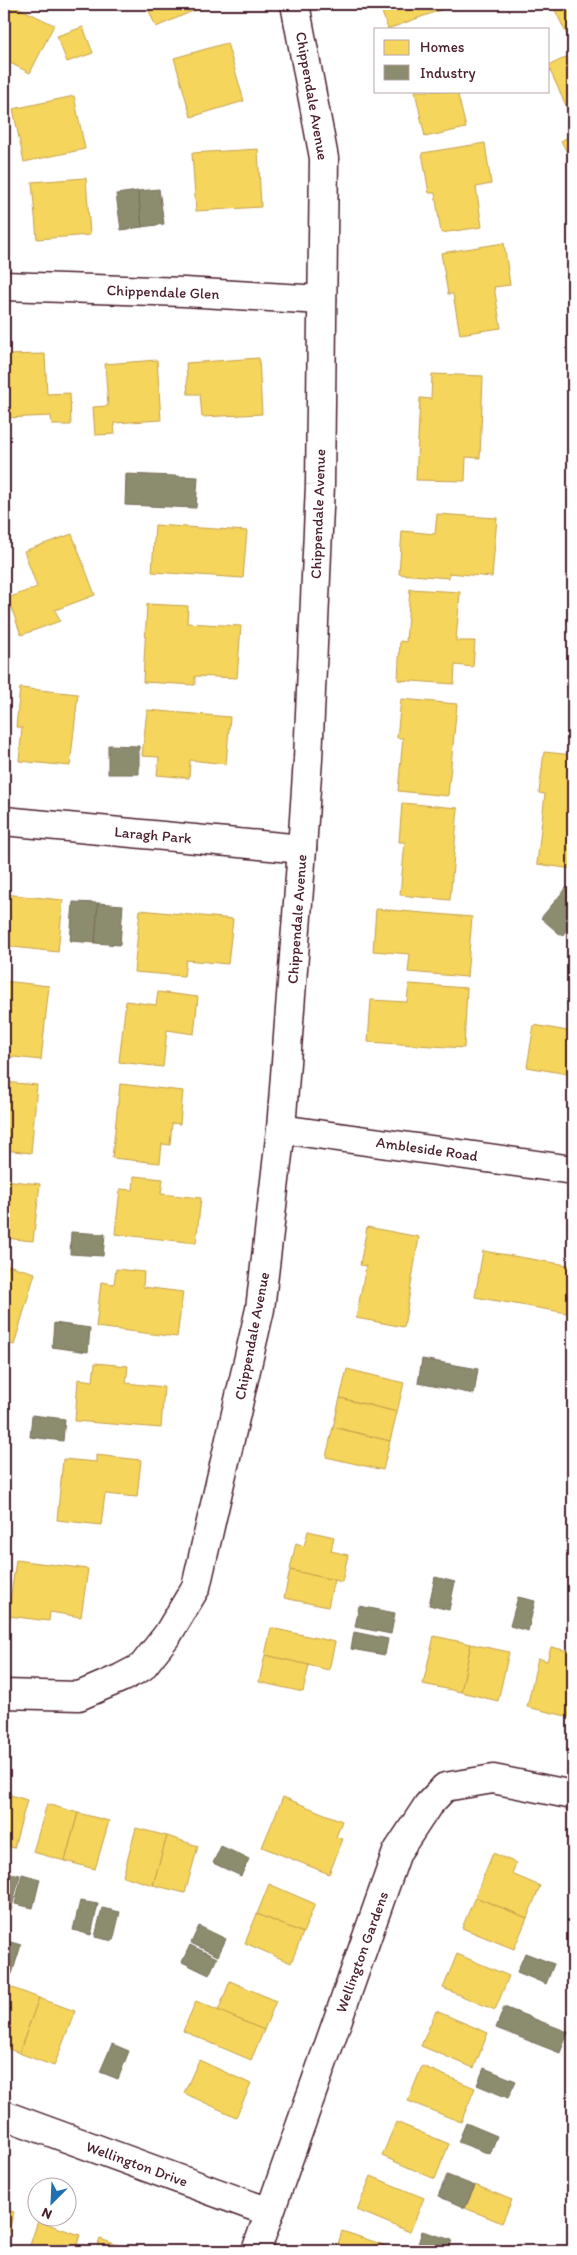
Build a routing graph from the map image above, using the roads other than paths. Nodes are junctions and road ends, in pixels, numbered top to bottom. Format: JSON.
{"nodes":[{"id":1,"x":295,"y":4,"type":"edge"},
{"id":2,"x":4,"y":286,"type":"edge"},
{"id":3,"x":322,"y":300,"type":"junction"},
{"id":4,"x":4,"y":821,"type":"edge"},
{"id":5,"x":302,"y":849,"type":"junction"},
{"id":6,"x":281,"y":1129,"type":"junction"},
{"id":7,"x":573,"y":1170,"type":"edge"},
{"id":8,"x":4,"y":1694,"type":"edge"},
{"id":9,"x":573,"y":1795,"type":"edge"},
{"id":10,"x":4,"y":2116,"type":"edge"},
{"id":11,"x":269,"y":2212,"type":"junction"},
{"id":12,"x":256,"y":2251,"type":"edge"}],
"edges":[{"from":1,"to":3,"type":"street","name":"Chippendale Avenue"},
{"from":2,"to":3,"type":"street","name":"Chippendale Glen"},
{"from":3,"to":5,"type":"street","name":"Chippendale Avenue"},
{"from":4,"to":5,"type":"street","name":"Laragh Park"},
{"from":5,"to":6,"type":"street","name":"Chippendale Avenue"},
{"from":6,"to":7,"type":"street","name":"Ambleside Road"},
{"from":6,"to":8,"type":"street","name":"Chippendale Avenue"},
{"from":9,"to":11,"type":"street","name":"Wellington Gardens"},
{"from":10,"to":11,"type":"street","name":"Wellington Drive"},
{"from":11,"to":12,"type":"street","name":"Wellington Gardens"}]}
